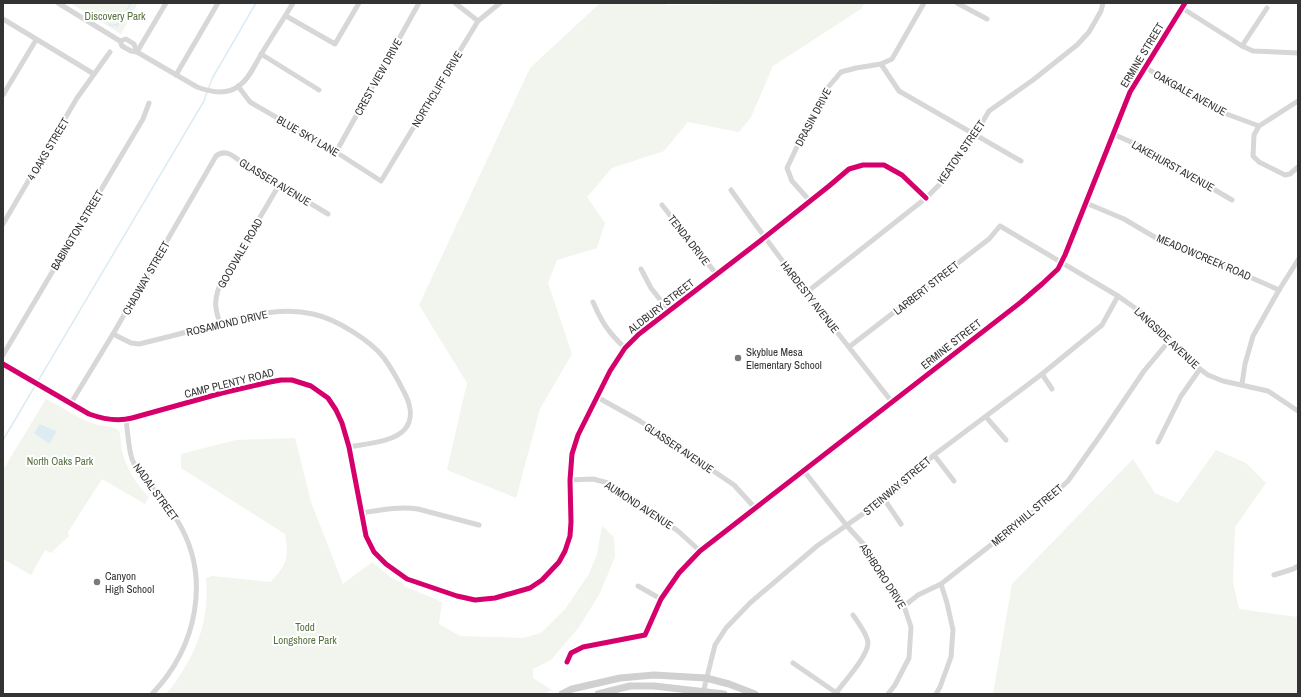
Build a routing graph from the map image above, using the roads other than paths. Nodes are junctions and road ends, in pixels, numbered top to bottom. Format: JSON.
{"nodes":[{"id":1,"x":58,"y":3,"type":"edge"},
{"id":2,"x":166,"y":3,"type":"edge"},
{"id":3,"x":218,"y":3,"type":"edge"},
{"id":4,"x":293,"y":3,"type":"edge"},
{"id":5,"x":359,"y":3,"type":"edge"},
{"id":6,"x":419,"y":3,"type":"edge"},
{"id":7,"x":456,"y":3,"type":"edge"},
{"id":8,"x":500,"y":3,"type":"edge"},
{"id":9,"x":924,"y":3,"type":"edge"},
{"id":10,"x":957,"y":3,"type":"edge"},
{"id":11,"x":1103,"y":3,"type":"edge"},
{"id":12,"x":1186,"y":3,"type":"edge"},
{"id":13,"x":1182,"y":8,"type":"junction"},
{"id":14,"x":1267,"y":8,"type":"dead end"},
{"id":15,"x":286,"y":16,"type":"junction"},
{"id":16,"x":3,"y":19,"type":"edge"},
{"id":17,"x":987,"y":19,"type":"dead end"},
{"id":18,"x":478,"y":21,"type":"junction"},
{"id":19,"x":36,"y":40,"type":"junction"},
{"id":20,"x":120,"y":41,"type":"junction"},
{"id":21,"x":1242,"y":46,"type":"junction"},
{"id":22,"x":110,"y":52,"type":"dead end"},
{"id":23,"x":137,"y":52,"type":"junction"},
{"id":24,"x":1298,"y":53,"type":"edge"},
{"id":25,"x":261,"y":54,"type":"junction"},
{"id":26,"x":881,"y":64,"type":"junction"},
{"id":27,"x":1145,"y":67,"type":"junction"},
{"id":28,"x":94,"y":74,"type":"junction"},
{"id":29,"x":176,"y":76,"type":"junction"},
{"id":30,"x":238,"y":86,"type":"junction"},
{"id":31,"x":319,"y":90,"type":"dead end"},
{"id":32,"x":3,"y":95,"type":"edge"},
{"id":33,"x":1298,"y":101,"type":"edge"},
{"id":34,"x":149,"y":103,"type":"dead end"},
{"id":35,"x":1259,"y":126,"type":"junction"},
{"id":36,"x":1113,"y":134,"type":"junction"},
{"id":37,"x":975,"y":135,"type":"junction"},
{"id":38,"x":336,"y":152,"type":"junction"},
{"id":39,"x":221,"y":153,"type":"joint"},
{"id":40,"x":1021,"y":161,"type":"dead end"},
{"id":41,"x":1298,"y":167,"type":"edge"},
{"id":42,"x":382,"y":181,"type":"joint"},
{"id":43,"x":279,"y":185,"type":"junction"},
{"id":44,"x":731,"y":190,"type":"dead end"},
{"id":45,"x":926,"y":198,"type":"junction"},
{"id":46,"x":1232,"y":200,"type":"dead end"},
{"id":47,"x":810,"y":201,"type":"junction"},
{"id":48,"x":1086,"y":203,"type":"junction"},
{"id":49,"x":662,"y":205,"type":"dead end"},
{"id":50,"x":328,"y":214,"type":"dead end"},
{"id":51,"x":3,"y":224,"type":"edge"},
{"id":52,"x":1000,"y":226,"type":"joint"},
{"id":53,"x":764,"y":237,"type":"junction"},
{"id":54,"x":1298,"y":260,"type":"edge"},
{"id":55,"x":1061,"y":263,"type":"junction"},
{"id":56,"x":641,"y":269,"type":"dead end"},
{"id":57,"x":717,"y":275,"type":"junction"},
{"id":58,"x":1279,"y":290,"type":"junction"},
{"id":59,"x":807,"y":292,"type":"junction"},
{"id":60,"x":1118,"y":296,"type":"junction"},
{"id":61,"x":593,"y":302,"type":"dead end"},
{"id":62,"x":669,"y":311,"type":"junction"},
{"id":63,"x":220,"y":324,"type":"junction"},
{"id":64,"x":113,"y":334,"type":"junction"},
{"id":65,"x":1169,"y":341,"type":"junction"},
{"id":66,"x":850,"y":347,"type":"junction"},
{"id":67,"x":625,"y":348,"type":"junction"},
{"id":68,"x":3,"y":356,"type":"edge"},
{"id":69,"x":3,"y":364,"type":"edge"},
{"id":70,"x":1200,"y":369,"type":"junction"},
{"id":71,"x":1042,"y":374,"type":"junction"},
{"id":72,"x":1242,"y":384,"type":"junction"},
{"id":73,"x":1052,"y":389,"type":"dead end"},
{"id":74,"x":597,"y":397,"type":"junction"},
{"id":75,"x":892,"y":402,"type":"junction"},
{"id":76,"x":70,"y":403,"type":"junction"},
{"id":77,"x":1297,"y":409,"type":"edge"},
{"id":78,"x":986,"y":416,"type":"junction"},
{"id":79,"x":126,"y":420,"type":"junction"},
{"id":80,"x":1006,"y":440,"type":"dead end"},
{"id":81,"x":1158,"y":442,"type":"dead end"},
{"id":82,"x":349,"y":447,"type":"junction"},
{"id":83,"x":934,"y":455,"type":"junction"},
{"id":84,"x":804,"y":471,"type":"junction"},
{"id":85,"x":570,"y":480,"type":"junction"},
{"id":86,"x":954,"y":481,"type":"dead end"},
{"id":87,"x":884,"y":499,"type":"junction"},
{"id":88,"x":755,"y":508,"type":"junction"},
{"id":89,"x":361,"y":513,"type":"junction"},
{"id":90,"x":901,"y":524,"type":"dead end"},
{"id":91,"x":479,"y":525,"type":"dead end"},
{"id":92,"x":847,"y":526,"type":"junction"},
{"id":93,"x":700,"y":550,"type":"junction"},
{"id":94,"x":1298,"y":566,"type":"edge"},
{"id":95,"x":1274,"y":575,"type":"dead end"},
{"id":96,"x":941,"y":584,"type":"junction"},
{"id":97,"x":638,"y":586,"type":"dead end"},
{"id":98,"x":509,"y":595,"type":"joint"},
{"id":99,"x":661,"y":599,"type":"junction"},
{"id":100,"x":904,"y":606,"type":"junction"},
{"id":101,"x":854,"y":616,"type":"dead end"},
{"id":102,"x":567,"y":662,"type":"dead end"},
{"id":103,"x":793,"y":663,"type":"dead end"},
{"id":104,"x":706,"y":678,"type":"junction"},
{"id":105,"x":703,"y":693,"type":"edge"},
{"id":106,"x":837,"y":693,"type":"edge"},
{"id":107,"x":152,"y":694,"type":"edge"},
{"id":108,"x":562,"y":694,"type":"edge"},
{"id":109,"x":598,"y":694,"type":"edge"},
{"id":110,"x":724,"y":694,"type":"edge"},
{"id":111,"x":755,"y":694,"type":"edge"},
{"id":112,"x":888,"y":694,"type":"edge"},
{"id":113,"x":936,"y":694,"type":"edge"}],
"edges":[{"from":1,"to":20,"type":"street"},
{"from":2,"to":23,"type":"street"},
{"from":3,"to":29,"type":"street"},
{"from":4,"to":15,"type":"street"},
{"from":5,"to":15,"type":"street"},
{"from":6,"to":38,"type":"street","name":"CREST VIEW DRIVE"},
{"from":7,"to":18,"type":"street"},
{"from":8,"to":18,"type":"street","name":"NORTHCLIFF DRIVE"},
{"from":9,"to":26,"type":"street","name":"DRASIN DRIVE"},
{"from":10,"to":17,"type":"street"},
{"from":11,"to":37,"type":"street","name":"KEATON STREET"},
{"from":12,"to":13,"type":"street","name":"ERMINE STREET"},
{"from":13,"to":21,"type":"street"},
{"from":13,"to":27,"type":"street","name":"ERMINE STREET"},
{"from":14,"to":21,"type":"street"},
{"from":15,"to":25,"type":"street"},
{"from":16,"to":19,"type":"street"},
{"from":18,"to":42,"type":"street","name":"NORTHCLIFF DRIVE"},
{"from":19,"to":28,"type":"street"},
{"from":19,"to":32,"type":"street"},
{"from":20,"to":23,"type":"street"},
{"from":20,"to":23,"type":"street"},
{"from":21,"to":24,"type":"street"},
{"from":22,"to":28,"type":"street","name":"4 OAKS STREET"},
{"from":23,"to":29,"type":"street"},
{"from":25,"to":30,"type":"street"},
{"from":25,"to":31,"type":"street"},
{"from":26,"to":37,"type":"street"},
{"from":26,"to":47,"type":"street","name":"DRASIN DRIVE"},
{"from":27,"to":35,"type":"street","name":"OAKGALE AVENUE"},
{"from":27,"to":36,"type":"street","name":"ERMINE STREET"},
{"from":28,"to":51,"type":"street","name":"4 OAKS STREET"},
{"from":29,"to":30,"type":"street"},
{"from":30,"to":38,"type":"street","name":"BLUE SKY LANE"},
{"from":33,"to":35,"type":"street"},
{"from":34,"to":68,"type":"street","name":"BABINGTON STREET"},
{"from":35,"to":41,"type":"street"},
{"from":36,"to":46,"type":"street","name":"LAKEHURST AVENUE"},
{"from":36,"to":48,"type":"street","name":"ERMINE STREET"},
{"from":37,"to":40,"type":"street"},
{"from":37,"to":45,"type":"street","name":"KEATON STREET"},
{"from":38,"to":42,"type":"street","name":"BLUE SKY LANE"},
{"from":39,"to":43,"type":"street","name":"GLASSER AVENUE"},
{"from":39,"to":64,"type":"street","name":"CHADWAY STREET"},
{"from":43,"to":50,"type":"street","name":"GLASSER AVENUE"},
{"from":43,"to":63,"type":"street","name":"GOODVALE ROAD"},
{"from":44,"to":53,"type":"street","name":"HARDESTY AVENUE"},
{"from":45,"to":47,"type":"street","name":"ALDBURY STREET"},
{"from":45,"to":59,"type":"street","name":"KEATON STREET"},
{"from":47,"to":53,"type":"street","name":"ALDBURY STREET"},
{"from":48,"to":55,"type":"street","name":"ERMINE STREET"},
{"from":48,"to":58,"type":"street","name":"MEADOWCREEK ROAD"},
{"from":49,"to":57,"type":"street","name":"TENDA DRIVE"},
{"from":52,"to":55,"type":"street","name":"LANGSIDE AVENUE"},
{"from":52,"to":66,"type":"street","name":"LARBERT STREET"},
{"from":53,"to":57,"type":"street","name":"ALDBURY STREET"},
{"from":53,"to":59,"type":"street","name":"HARDESTY AVENUE"},
{"from":54,"to":58,"type":"street"},
{"from":55,"to":60,"type":"street","name":"LANGSIDE AVENUE"},
{"from":55,"to":75,"type":"street","name":"ERMINE STREET"},
{"from":56,"to":62,"type":"street"},
{"from":57,"to":62,"type":"street","name":"ALDBURY STREET"},
{"from":58,"to":72,"type":"street"},
{"from":59,"to":66,"type":"street","name":"HARDESTY AVENUE"},
{"from":60,"to":65,"type":"street","name":"LANGSIDE AVENUE"},
{"from":60,"to":71,"type":"street","name":"STEINWAY STREET"},
{"from":61,"to":67,"type":"street"},
{"from":62,"to":67,"type":"street","name":"ALDBURY STREET"},
{"from":63,"to":64,"type":"street","name":"ROSAMOND DRIVE"},
{"from":63,"to":82,"type":"street","name":"ROSAMOND DRIVE"},
{"from":64,"to":76,"type":"street","name":"CHADWAY STREET"},
{"from":65,"to":70,"type":"street","name":"LANGSIDE AVENUE"},
{"from":65,"to":96,"type":"street","name":"MERRYHILL STREET"},
{"from":66,"to":75,"type":"street","name":"HARDESTY AVENUE"},
{"from":67,"to":74,"type":"street","name":"ALDBURY STREET"},
{"from":69,"to":76,"type":"street","name":"CAMP PLENTY ROAD"},
{"from":70,"to":72,"type":"street","name":"LANGSIDE AVENUE"},
{"from":70,"to":81,"type":"street"},
{"from":71,"to":73,"type":"street"},
{"from":71,"to":78,"type":"street","name":"STEINWAY STREET"},
{"from":72,"to":77,"type":"street","name":"LANGSIDE AVENUE"},
{"from":74,"to":85,"type":"street","name":"ALDBURY STREET"},
{"from":74,"to":88,"type":"street","name":"GLASSER AVENUE"},
{"from":75,"to":84,"type":"street","name":"ERMINE STREET"},
{"from":76,"to":79,"type":"street","name":"CAMP PLENTY ROAD"},
{"from":78,"to":80,"type":"street"},
{"from":78,"to":83,"type":"street","name":"STEINWAY STREET"},
{"from":79,"to":82,"type":"street","name":"CAMP PLENTY ROAD"},
{"from":79,"to":107,"type":"street","name":"NADAL STREET"},
{"from":82,"to":89,"type":"street","name":"CAMP PLENTY ROAD"},
{"from":83,"to":86,"type":"street"},
{"from":83,"to":87,"type":"street","name":"STEINWAY STREET"},
{"from":84,"to":88,"type":"street","name":"ERMINE STREET"},
{"from":84,"to":92,"type":"street","name":"ASHBORO DRIVE"},
{"from":85,"to":93,"type":"street","name":"AUMOND AVENUE"},
{"from":85,"to":98,"type":"street","name":"ALDBURY STREET"},
{"from":87,"to":90,"type":"street"},
{"from":87,"to":92,"type":"street","name":"STEINWAY STREET"},
{"from":88,"to":93,"type":"street","name":"ERMINE STREET"},
{"from":89,"to":91,"type":"street"},
{"from":89,"to":98,"type":"street","name":"CAMP PLENTY ROAD"},
{"from":92,"to":100,"type":"street","name":"ASHBORO DRIVE"},
{"from":92,"to":104,"type":"street","name":"STEINWAY STREET"},
{"from":93,"to":99,"type":"street","name":"ERMINE STREET"},
{"from":94,"to":95,"type":"street"},
{"from":96,"to":100,"type":"street","name":"MERRYHILL STREET"},
{"from":96,"to":113,"type":"street"},
{"from":97,"to":99,"type":"street"},
{"from":99,"to":102,"type":"street","name":"ERMINE STREET"},
{"from":100,"to":112,"type":"street","name":"ASHBORO DRIVE"},
{"from":101,"to":106,"type":"street"},
{"from":103,"to":106,"type":"street"},
{"from":104,"to":105,"type":"street","name":"STEINWAY STREET"},
{"from":104,"to":108,"type":"main road"},
{"from":104,"to":111,"type":"main road"},
{"from":105,"to":109,"type":"main road"},
{"from":105,"to":110,"type":"main road"}]}
